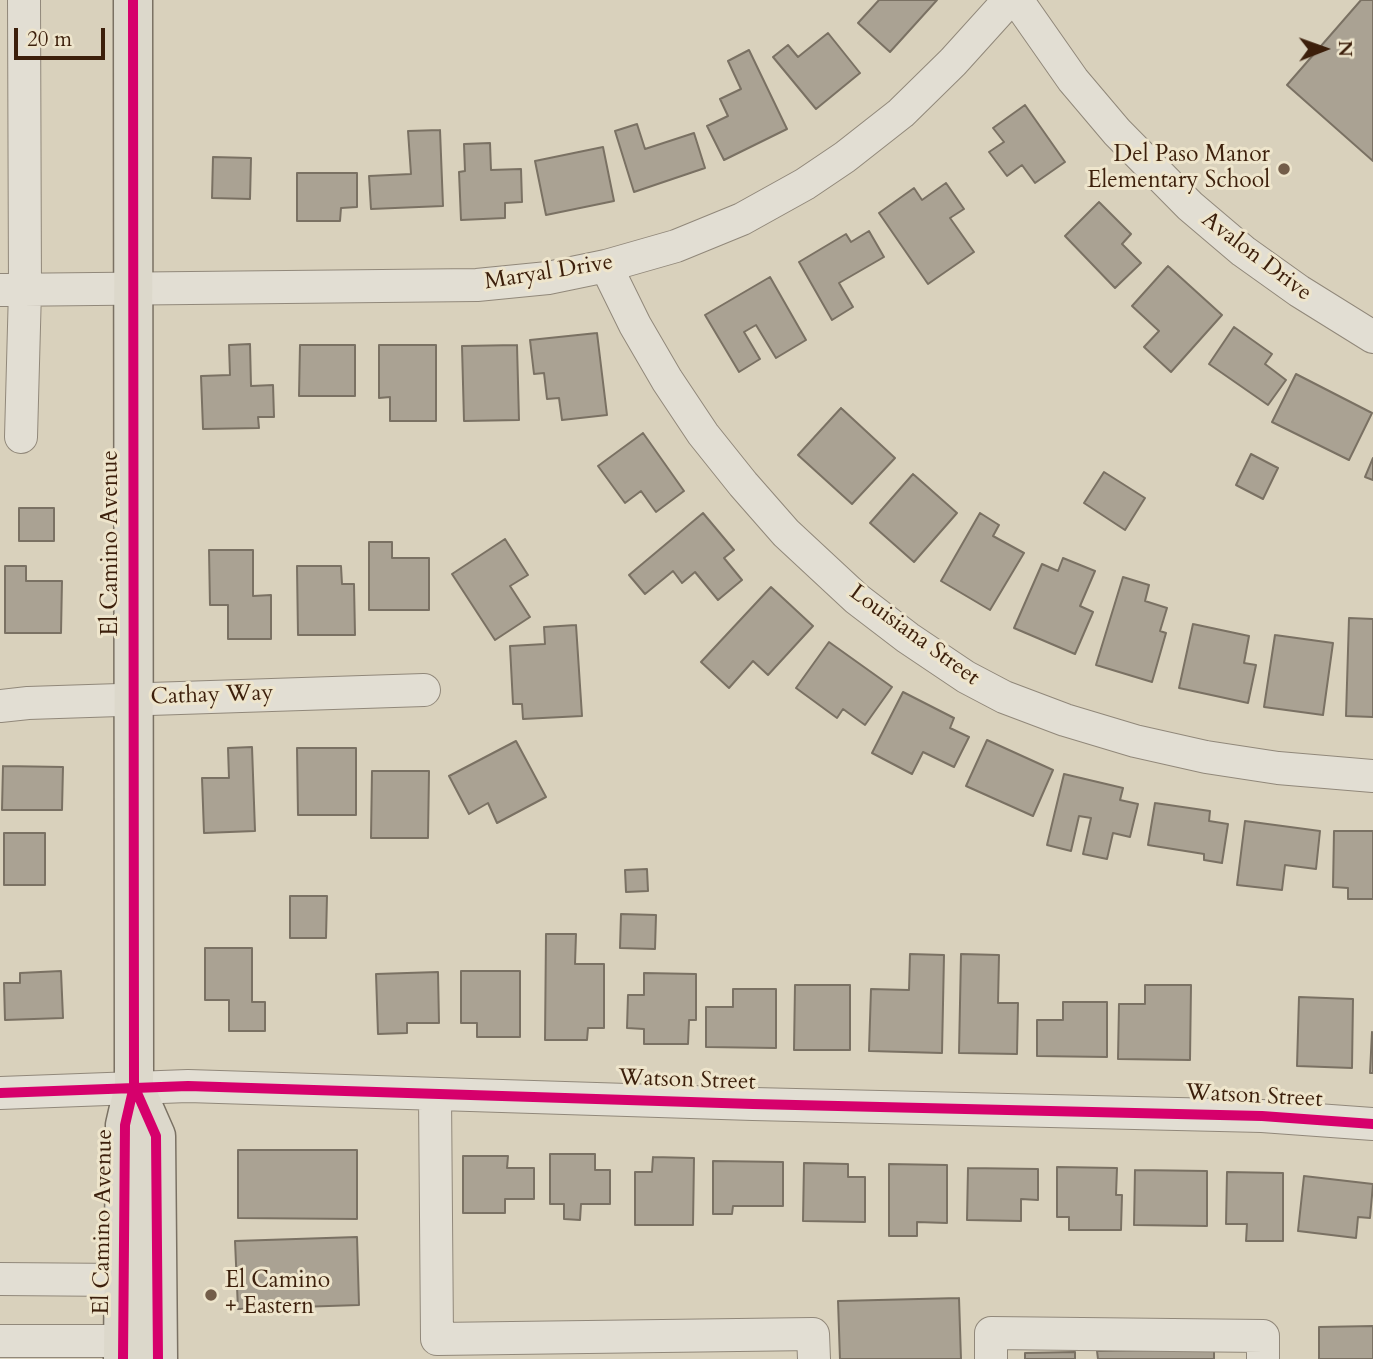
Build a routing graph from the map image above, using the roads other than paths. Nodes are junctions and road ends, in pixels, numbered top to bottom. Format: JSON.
{"nodes":[{"id":1,"x":24,"y":0,"type":"edge"},
{"id":2,"x":133,"y":0,"type":"edge"},
{"id":3,"x":1009,"y":0,"type":"edge"},
{"id":4,"x":1017,"y":0,"type":"edge"},
{"id":5,"x":606,"y":267,"type":"junction"},
{"id":6,"x":133,"y":289,"type":"junction"},
{"id":7,"x":12,"y":290,"type":"edge"},
{"id":8,"x":1373,"y":337,"type":"edge"},
{"id":9,"x":21,"y":437,"type":"dead end"},
{"id":10,"x":424,"y":690,"type":"dead end"},
{"id":11,"x":134,"y":699,"type":"junction"},
{"id":12,"x":0,"y":706,"type":"edge"},
{"id":13,"x":1373,"y":776,"type":"edge"},
{"id":14,"x":134,"y":1086,"type":"junction"},
{"id":15,"x":0,"y":1093,"type":"edge"},
{"id":16,"x":435,"y":1095,"type":"junction"},
{"id":17,"x":1373,"y":1124,"type":"edge"},
{"id":18,"x":0,"y":1279,"type":"edge"},
{"id":19,"x":123,"y":1280,"type":"junction"},
{"id":20,"x":10,"y":1349,"type":"edge"},
{"id":21,"x":123,"y":1350,"type":"edge"},
{"id":22,"x":158,"y":1359,"type":"edge"},
{"id":23,"x":814,"y":1359,"type":"edge"},
{"id":24,"x":991,"y":1359,"type":"edge"},
{"id":25,"x":1263,"y":1359,"type":"edge"}],
"edges":[{"from":1,"to":7,"type":"street"},
{"from":2,"to":6,"type":"main road","name":"El Camino Avenue"},
{"from":3,"to":5,"type":"street","name":"Maryal Drive"},
{"from":4,"to":8,"type":"street","name":"Avalon Drive"},
{"from":5,"to":6,"type":"street","name":"Maryal Drive"},
{"from":5,"to":13,"type":"street","name":"Louisiana Street"},
{"from":6,"to":7,"type":"street","name":"Maryal Drive"},
{"from":6,"to":11,"type":"main road","name":"El Camino Avenue"},
{"from":7,"to":9,"type":"street"},
{"from":10,"to":11,"type":"street","name":"Cathay Way"},
{"from":11,"to":12,"type":"street","name":"Cathay Way"},
{"from":11,"to":14,"type":"main road","name":"El Camino Avenue"},
{"from":14,"to":15,"type":"street","name":"Watson Street"},
{"from":14,"to":16,"type":"street","name":"Watson Street"},
{"from":14,"to":19,"type":"main road","name":"El Camino Avenue"},
{"from":14,"to":22,"type":"main road","name":"El Camino Avenue"},
{"from":16,"to":17,"type":"street","name":"Watson Street"},
{"from":16,"to":23,"type":"street"},
{"from":18,"to":19,"type":"street"},
{"from":19,"to":21,"type":"main road","name":"El Camino Avenue"},
{"from":20,"to":21,"type":"street"},
{"from":24,"to":25,"type":"street"}]}
